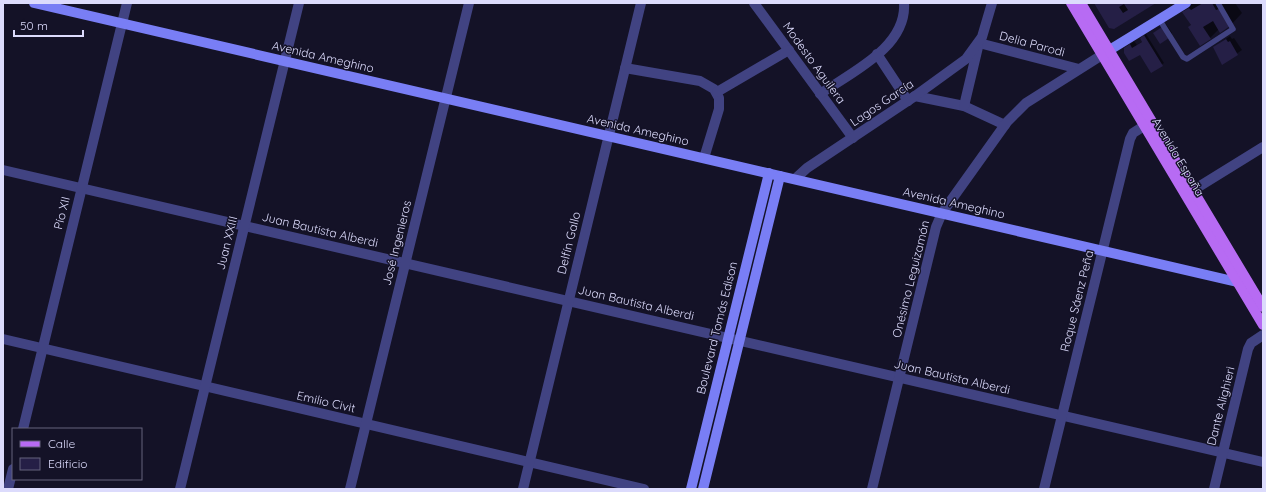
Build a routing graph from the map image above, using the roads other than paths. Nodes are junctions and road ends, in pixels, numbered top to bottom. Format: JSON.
{"nodes":[{"id":1,"x":34,"y":3,"type":"edge"},
{"id":2,"x":127,"y":3,"type":"edge"},
{"id":3,"x":299,"y":3,"type":"edge"},
{"id":4,"x":469,"y":3,"type":"edge"},
{"id":5,"x":641,"y":3,"type":"edge"},
{"id":6,"x":904,"y":3,"type":"edge"},
{"id":7,"x":992,"y":3,"type":"edge"},
{"id":8,"x":1071,"y":3,"type":"edge"},
{"id":9,"x":1081,"y":3,"type":"edge"},
{"id":10,"x":1186,"y":3,"type":"edge"},
{"id":11,"x":1218,"y":3,"type":"edge"},
{"id":12,"x":756,"y":4,"type":"edge"},
{"id":13,"x":1159,"y":19,"type":"junction"},
{"id":14,"x":122,"y":24,"type":"junction"},
{"id":15,"x":979,"y":43,"type":"junction"},
{"id":16,"x":789,"y":50,"type":"junction"},
{"id":17,"x":1106,"y":52,"type":"junction"},
{"id":18,"x":878,"y":54,"type":"junction"},
{"id":19,"x":285,"y":61,"type":"junction"},
{"id":20,"x":625,"y":68,"type":"junction"},
{"id":21,"x":1079,"y":69,"type":"junction"},
{"id":22,"x":716,"y":92,"type":"junction"},
{"id":23,"x":820,"y":94,"type":"junction"},
{"id":24,"x":446,"y":99,"type":"junction"},
{"id":25,"x":911,"y":99,"type":"junction"},
{"id":26,"x":964,"y":106,"type":"junction"},
{"id":27,"x":1005,"y":125,"type":"junction"},
{"id":28,"x":1144,"y":126,"type":"junction"},
{"id":29,"x":609,"y":136,"type":"junction"},
{"id":30,"x":853,"y":138,"type":"junction"},
{"id":31,"x":1163,"y":139,"type":"junction"},
{"id":32,"x":1263,"y":147,"type":"edge"},
{"id":33,"x":704,"y":158,"type":"junction"},
{"id":34,"x":3,"y":170,"type":"edge"},
{"id":35,"x":769,"y":173,"type":"junction"},
{"id":36,"x":780,"y":176,"type":"junction"},
{"id":37,"x":795,"y":179,"type":"junction"},
{"id":38,"x":82,"y":188,"type":"junction"},
{"id":39,"x":1190,"y":193,"type":"junction"},
{"id":40,"x":942,"y":214,"type":"junction"},
{"id":41,"x":244,"y":226,"type":"junction"},
{"id":42,"x":1228,"y":248,"type":"junction"},
{"id":43,"x":1103,"y":251,"type":"junction"},
{"id":44,"x":405,"y":263,"type":"junction"},
{"id":45,"x":1229,"y":276,"type":"junction"},
{"id":46,"x":568,"y":301,"type":"junction"},
{"id":47,"x":1263,"y":307,"type":"edge"},
{"id":48,"x":1263,"y":325,"type":"edge"},
{"id":49,"x":1263,"y":335,"type":"edge"},
{"id":50,"x":728,"y":338,"type":"junction"},
{"id":51,"x":3,"y":339,"type":"edge"},
{"id":52,"x":739,"y":341,"type":"junction"},
{"id":53,"x":42,"y":349,"type":"junction"},
{"id":54,"x":899,"y":378,"type":"junction"},
{"id":55,"x":205,"y":386,"type":"junction"},
{"id":56,"x":1062,"y":416,"type":"junction"},
{"id":57,"x":366,"y":424,"type":"junction"},
{"id":58,"x":23,"y":428,"type":"edge"},
{"id":59,"x":1222,"y":453,"type":"junction"},
{"id":60,"x":529,"y":462,"type":"junction"},
{"id":61,"x":1263,"y":462,"type":"edge"},
{"id":62,"x":12,"y":473,"type":"edge"},
{"id":63,"x":8,"y":489,"type":"edge"},
{"id":64,"x":180,"y":489,"type":"edge"},
{"id":65,"x":350,"y":489,"type":"edge"},
{"id":66,"x":523,"y":489,"type":"edge"},
{"id":67,"x":644,"y":489,"type":"edge"},
{"id":68,"x":691,"y":489,"type":"edge"},
{"id":69,"x":703,"y":489,"type":"edge"},
{"id":70,"x":872,"y":489,"type":"edge"},
{"id":71,"x":1044,"y":489,"type":"edge"},
{"id":72,"x":1214,"y":489,"type":"edge"}],
"edges":[{"from":1,"to":14,"type":"main road","name":"Avenida Ameghino"},
{"from":2,"to":14,"type":"street","name":"Pío XII"},
{"from":3,"to":19,"type":"street","name":"Juan XXIII"},
{"from":4,"to":24,"type":"street","name":"José Ingenieros"},
{"from":5,"to":20,"type":"street","name":"Delfín Gallo"},
{"from":6,"to":18,"type":"street"},
{"from":7,"to":15,"type":"street","name":"Lagos García"},
{"from":8,"to":17,"type":"main road","name":"Avenida España"},
{"from":9,"to":17,"type":"main road","name":"Avenida España"},
{"from":10,"to":13,"type":"main road"},
{"from":11,"to":13,"type":"lane"},
{"from":12,"to":16,"type":"street","name":"Modesto Aguilera"},
{"from":13,"to":17,"type":"main road"},
{"from":14,"to":19,"type":"main road","name":"Avenida Ameghino"},
{"from":14,"to":38,"type":"street","name":"Pío XII"},
{"from":15,"to":21,"type":"street","name":"Delia Parodi"},
{"from":15,"to":25,"type":"street","name":"Lagos García"},
{"from":15,"to":26,"type":"street","name":"Lagos García"},
{"from":16,"to":22,"type":"street"},
{"from":16,"to":23,"type":"street","name":"Modesto Aguilera"},
{"from":17,"to":21,"type":"street","name":"Onésimo Leguizamón"},
{"from":17,"to":28,"type":"main road","name":"Avenida España"},
{"from":17,"to":31,"type":"main road","name":"Avenida España"},
{"from":18,"to":23,"type":"street"},
{"from":18,"to":25,"type":"street"},
{"from":19,"to":24,"type":"main road","name":"Avenida Ameghino"},
{"from":19,"to":41,"type":"street","name":"Juan XXIII"},
{"from":20,"to":22,"type":"street"},
{"from":20,"to":29,"type":"street","name":"Delfín Gallo"},
{"from":21,"to":27,"type":"street","name":"Onésimo Leguizamón"},
{"from":22,"to":33,"type":"street"},
{"from":23,"to":30,"type":"street","name":"Modesto Aguilera"},
{"from":24,"to":29,"type":"main road","name":"Avenida Ameghino"},
{"from":24,"to":44,"type":"street","name":"José Ingenieros"},
{"from":25,"to":26,"type":"street"},
{"from":25,"to":30,"type":"street","name":"Lagos García"},
{"from":26,"to":27,"type":"street"},
{"from":27,"to":40,"type":"street","name":"Onésimo Leguizamón"},
{"from":28,"to":31,"type":"main road"},
{"from":28,"to":39,"type":"main road","name":"Avenida España"},
{"from":28,"to":43,"type":"street","name":"Roque Sáenz Peña"},
{"from":29,"to":33,"type":"main road","name":"Avenida Ameghino"},
{"from":29,"to":46,"type":"street","name":"Delfín Gallo"},
{"from":30,"to":37,"type":"street","name":"Lagos García"},
{"from":31,"to":39,"type":"main road","name":"Avenida España"},
{"from":32,"to":39,"type":"street"},
{"from":33,"to":35,"type":"main road","name":"Avenida Ameghino"},
{"from":34,"to":38,"type":"street","name":"Juan Bautista Alberdi"},
{"from":35,"to":36,"type":"main road","name":"Avenida Ameghino"},
{"from":35,"to":50,"type":"main road","name":"Boulevard Tomás Edison"},
{"from":36,"to":37,"type":"main road","name":"Avenida Ameghino"},
{"from":36,"to":52,"type":"main road","name":"Boulevard Tomás Edison"},
{"from":37,"to":40,"type":"main road","name":"Avenida Ameghino"},
{"from":38,"to":41,"type":"street","name":"Juan Bautista Alberdi"},
{"from":38,"to":53,"type":"street","name":"Pío XII"},
{"from":39,"to":42,"type":"main road","name":"Avenida España"},
{"from":39,"to":45,"type":"main road","name":"Avenida España"},
{"from":40,"to":43,"type":"main road","name":"Avenida Ameghino"},
{"from":40,"to":54,"type":"street","name":"Onésimo Leguizamón"},
{"from":41,"to":44,"type":"street","name":"Juan Bautista Alberdi"},
{"from":41,"to":55,"type":"street","name":"Juan XXIII"},
{"from":42,"to":45,"type":"main road"},
{"from":42,"to":47,"type":"main road","name":"Avenida España"},
{"from":43,"to":45,"type":"main road","name":"Avenida Ameghino"},
{"from":43,"to":56,"type":"street","name":"Roque Sáenz Peña"},
{"from":44,"to":46,"type":"street","name":"Juan Bautista Alberdi"},
{"from":44,"to":57,"type":"street","name":"José Ingenieros"},
{"from":45,"to":48,"type":"main road","name":"Avenida España"},
{"from":46,"to":50,"type":"street","name":"Juan Bautista Alberdi"},
{"from":46,"to":60,"type":"street","name":"Delfín Gallo"},
{"from":49,"to":59,"type":"street","name":"Dante Alighieri"},
{"from":50,"to":52,"type":"street","name":"Juan Bautista Alberdi"},
{"from":50,"to":68,"type":"main road","name":"Boulevard Tomás Edison"},
{"from":51,"to":53,"type":"street","name":"Emilio Civit"},
{"from":52,"to":54,"type":"street","name":"Juan Bautista Alberdi"},
{"from":52,"to":69,"type":"main road","name":"Boulevard Tomás Edison"},
{"from":53,"to":55,"type":"street","name":"Emilio Civit"},
{"from":53,"to":58,"type":"street","name":"Pío XII"},
{"from":54,"to":56,"type":"street","name":"Juan Bautista Alberdi"},
{"from":54,"to":70,"type":"street","name":"Onésimo Leguizamón"},
{"from":55,"to":57,"type":"street","name":"Emilio Civit"},
{"from":55,"to":64,"type":"street","name":"Juan XXIII"},
{"from":56,"to":59,"type":"street","name":"Juan Bautista Alberdi"},
{"from":56,"to":71,"type":"street","name":"Roque Sáenz Peña"},
{"from":57,"to":60,"type":"street","name":"Emilio Civit"},
{"from":57,"to":65,"type":"street","name":"José Ingenieros"},
{"from":59,"to":61,"type":"street","name":"Juan Bautista Alberdi"},
{"from":59,"to":72,"type":"street","name":"Dante Alighieri"},
{"from":60,"to":66,"type":"street","name":"Delfín Gallo"},
{"from":60,"to":67,"type":"street","name":"Emilio Civit"},
{"from":62,"to":63,"type":"street"}]}
